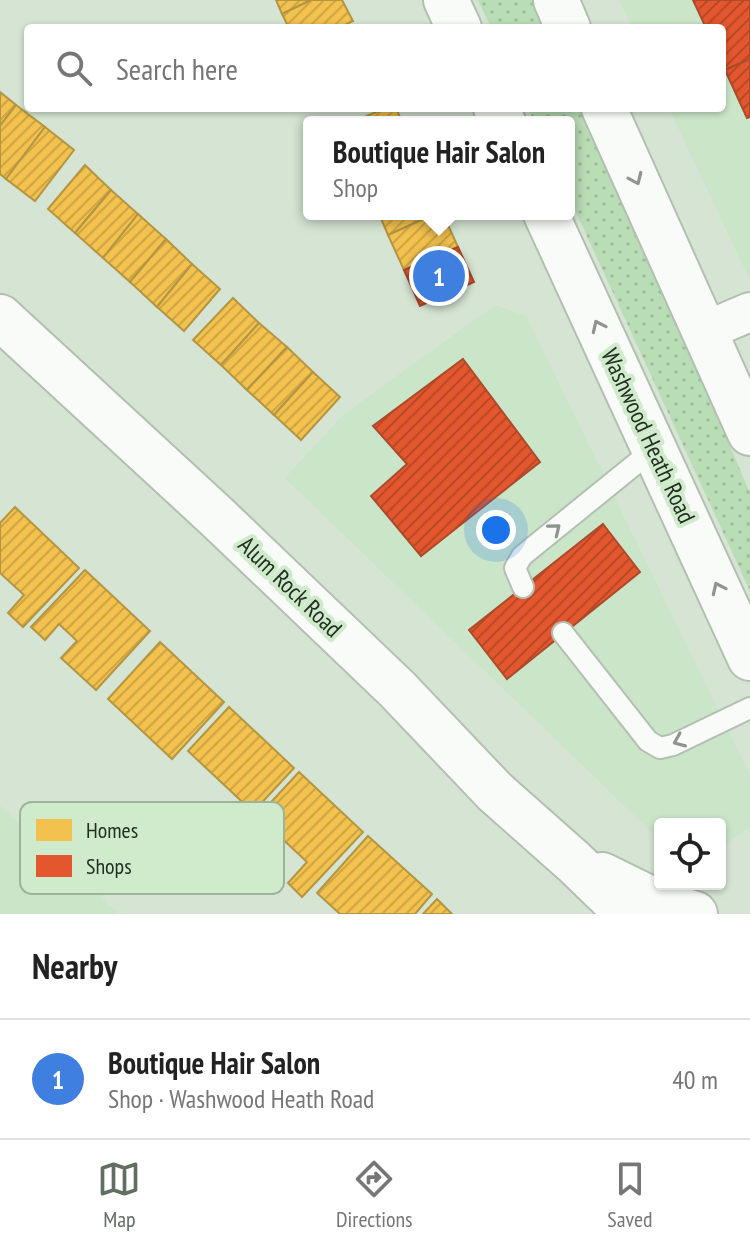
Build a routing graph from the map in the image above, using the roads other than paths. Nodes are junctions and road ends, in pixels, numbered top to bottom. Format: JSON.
{"nodes":[{"id":1,"x":446,"y":0,"type":"edge"},
{"id":2,"x":556,"y":0,"type":"edge"},
{"id":3,"x":457,"y":24,"type":"edge"},
{"id":4,"x":566,"y":24,"type":"edge"},
{"id":5,"x":606,"y":112,"type":"edge"},
{"id":6,"x":549,"y":220,"type":"edge"},
{"id":7,"x":750,"y":312,"type":"edge"},
{"id":8,"x":0,"y":317,"type":"edge"},
{"id":9,"x":705,"y":331,"type":"junction"},
{"id":10,"x":750,"y":433,"type":"edge"},
{"id":11,"x":654,"y":449,"type":"junction"},
{"id":12,"x":523,"y":587,"type":"dead end"},
{"id":13,"x":563,"y":633,"type":"dead end"},
{"id":14,"x":750,"y":658,"type":"edge"},
{"id":15,"x":750,"y":708,"type":"edge"},
{"id":16,"x":574,"y":862,"type":"junction"},
{"id":17,"x":628,"y":914,"type":"edge"},
{"id":18,"x":695,"y":914,"type":"edge"}],
"edges":[{"from":1,"to":3,"type":"street"},
{"from":2,"to":4,"type":"street"},
{"from":5,"to":9,"type":"street","one_way":true},
{"from":11,"to":6,"type":"street","name":"Washwood Heath Road","one_way":true},
{"from":7,"to":9,"type":"street"},
{"from":8,"to":16,"type":"street","name":"Alum Rock Road"},
{"from":9,"to":10,"type":"street"},
{"from":12,"to":11,"type":"lane","one_way":true},
{"from":14,"to":11,"type":"street","name":"Washwood Heath Road","one_way":true},
{"from":15,"to":13,"type":"lane","one_way":true},
{"from":16,"to":17,"type":"street","name":"Alum Rock Road"},
{"from":16,"to":18,"type":"street","name":"Alum Rock Road"}]}
